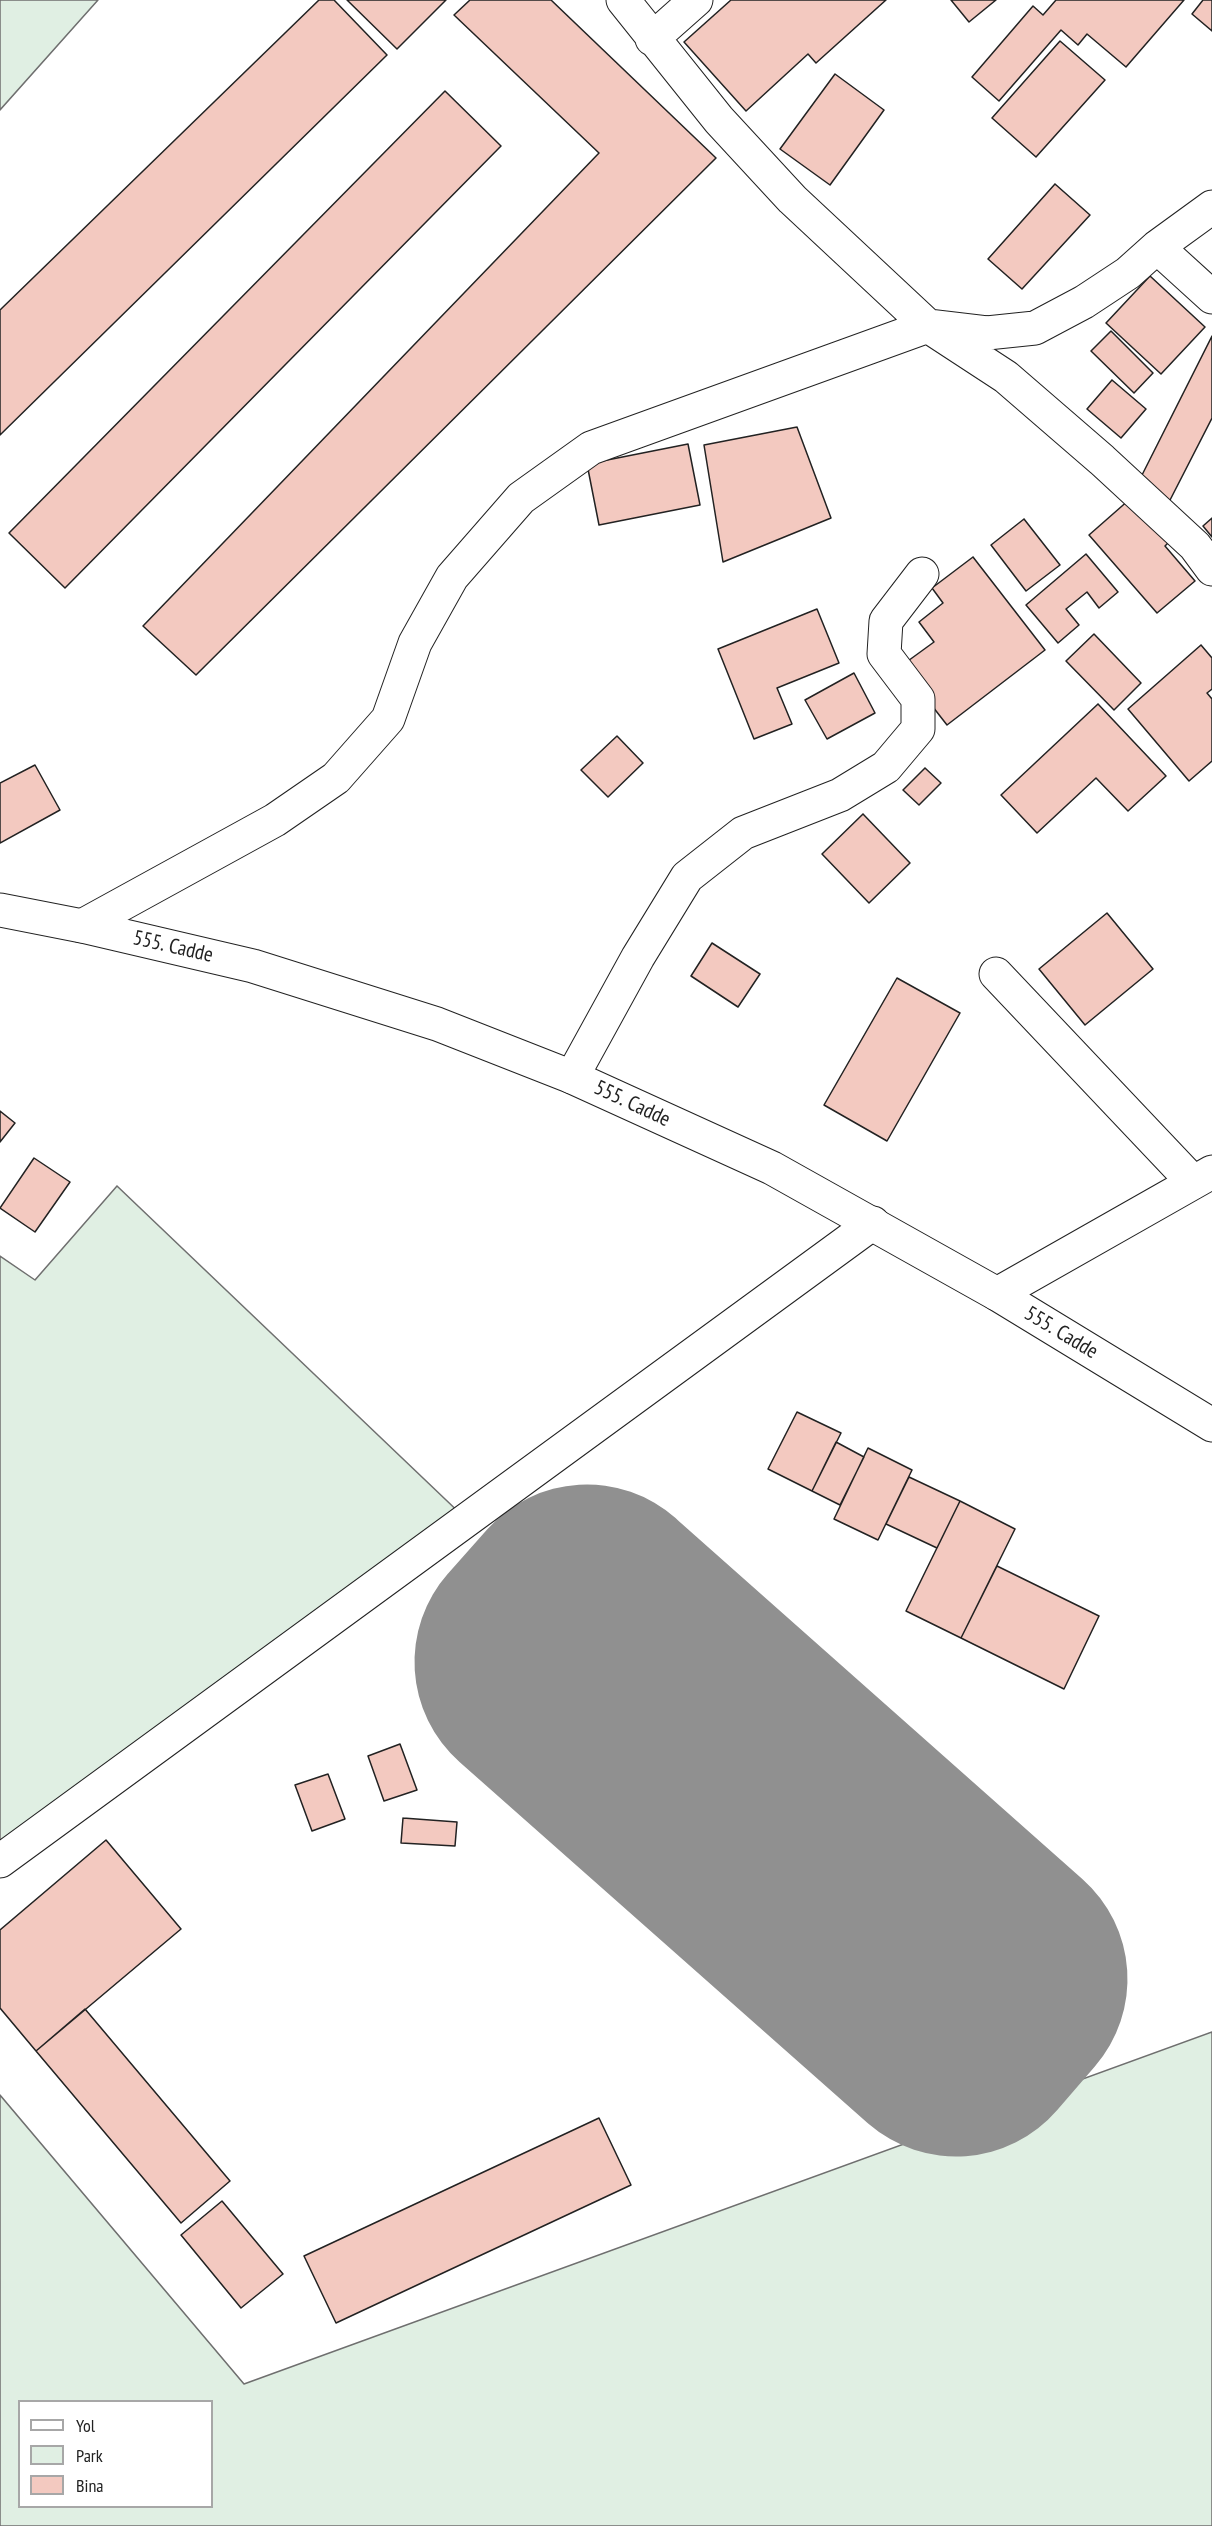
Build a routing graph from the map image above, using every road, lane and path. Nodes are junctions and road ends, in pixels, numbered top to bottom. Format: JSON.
{"nodes":[{"id":1,"x":623,"y":0,"type":"edge"},
{"id":2,"x":696,"y":0,"type":"edge"},
{"id":3,"x":652,"y":39,"type":"junction"},
{"id":4,"x":1212,"y":207,"type":"edge"},
{"id":5,"x":1157,"y":247,"type":"junction"},
{"id":6,"x":1212,"y":297,"type":"edge"},
{"id":7,"x":928,"y":326,"type":"junction"},
{"id":8,"x":1212,"y":569,"type":"edge"},
{"id":9,"x":922,"y":574,"type":"dead end"},
{"id":10,"x":0,"y":910,"type":"edge"},
{"id":11,"x":82,"y":926,"type":"junction"},
{"id":12,"x":996,"y":974,"type":"dead end"},
{"id":13,"x":572,"y":1077,"type":"junction"},
{"id":14,"x":1202,"y":1177,"type":"edge"},
{"id":15,"x":873,"y":1223,"type":"junction"},
{"id":16,"x":997,"y":1294,"type":"junction"},
{"id":17,"x":1212,"y":1425,"type":"edge"},
{"id":18,"x":0,"y":1861,"type":"edge"}],
"edges":[{"from":1,"to":3,"type":"street"},
{"from":2,"to":3,"type":"street"},
{"from":3,"to":7,"type":"street"},
{"from":4,"to":5,"type":"street"},
{"from":5,"to":6,"type":"street"},
{"from":5,"to":7,"type":"street"},
{"from":7,"to":8,"type":"street"},
{"from":7,"to":11,"type":"street"},
{"from":9,"to":13,"type":"street"},
{"from":10,"to":11,"type":"street","name":"555. Cadde"},
{"from":11,"to":13,"type":"street","name":"555. Cadde"},
{"from":12,"to":14,"type":"street"},
{"from":13,"to":15,"type":"street","name":"555. Cadde"},
{"from":14,"to":16,"type":"street"},
{"from":15,"to":16,"type":"street","name":"555. Cadde"},
{"from":15,"to":18,"type":"street"},
{"from":16,"to":17,"type":"street","name":"555. Cadde"}]}
